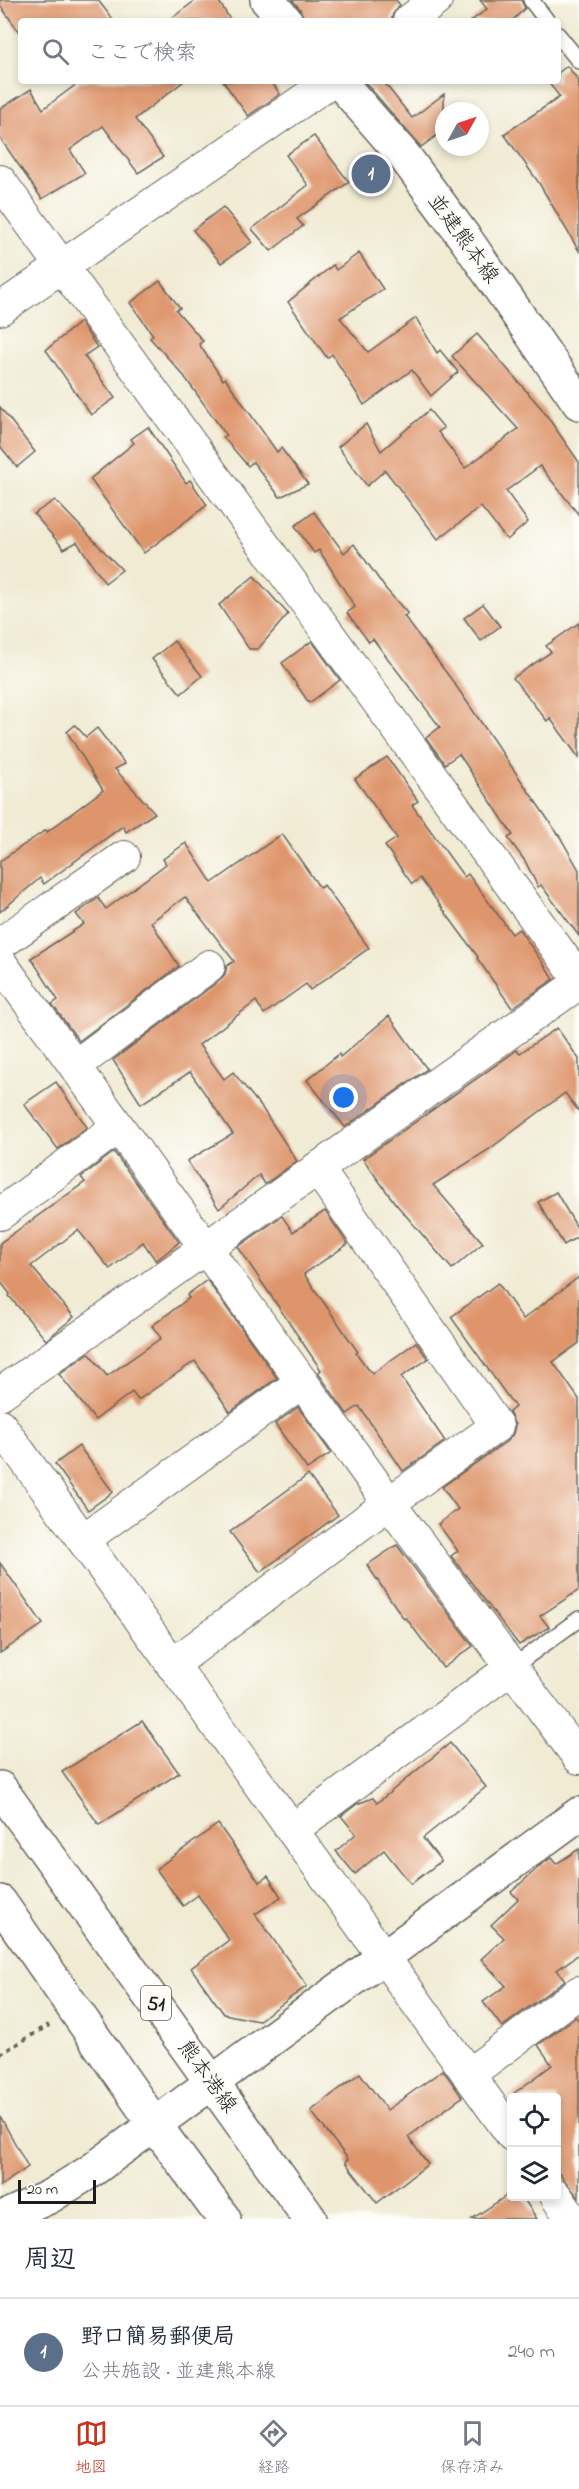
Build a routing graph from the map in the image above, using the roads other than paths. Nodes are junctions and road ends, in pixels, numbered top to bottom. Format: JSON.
{"nodes":[{"id":1,"x":267,"y":0,"type":"edge"},
{"id":2,"x":436,"y":0,"type":"edge"},
{"id":3,"x":531,"y":0,"type":"edge"},
{"id":4,"x":283,"y":18,"type":"edge"},
{"id":5,"x":413,"y":18,"type":"edge"},
{"id":6,"x":545,"y":18,"type":"edge"},
{"id":7,"x":561,"y":39,"type":"edge"},
{"id":8,"x":579,"y":61,"type":"edge"},
{"id":9,"x":327,"y":84,"type":"edge"},
{"id":10,"x":342,"y":84,"type":"edge"},
{"id":11,"x":0,"y":181,"type":"edge"},
{"id":12,"x":60,"y":266,"type":"junction"},
{"id":13,"x":0,"y":309,"type":"edge"},
{"id":14,"x":579,"y":403,"type":"edge"},
{"id":15,"x":124,"y":857,"type":"dead end"},
{"id":16,"x":0,"y":944,"type":"edge"},
{"id":17,"x":0,"y":962,"type":"edge"},
{"id":18,"x":209,"y":966,"type":"dead end"},
{"id":19,"x":579,"y":981,"type":"edge"},
{"id":20,"x":75,"y":1066,"type":"junction"},
{"id":21,"x":118,"y":1127,"type":"junction"},
{"id":22,"x":317,"y":1168,"type":"junction"},
{"id":23,"x":0,"y":1214,"type":"edge"},
{"id":24,"x":206,"y":1249,"type":"junction"},
{"id":25,"x":302,"y":1382,"type":"junction"},
{"id":26,"x":0,"y":1394,"type":"edge"},
{"id":27,"x":0,"y":1425,"type":"edge"},
{"id":28,"x":388,"y":1503,"type":"junction"},
{"id":29,"x":83,"y":1540,"type":"junction"},
{"id":30,"x":579,"y":1619,"type":"edge"},
{"id":31,"x":172,"y":1665,"type":"junction"},
{"id":32,"x":512,"y":1668,"type":"junction"},
{"id":33,"x":579,"y":1758,"type":"edge"},
{"id":34,"x":0,"y":1788,"type":"edge"},
{"id":35,"x":579,"y":1814,"type":"edge"},
{"id":36,"x":292,"y":1830,"type":"junction"},
{"id":37,"x":0,"y":1902,"type":"edge"},
{"id":38,"x":385,"y":1957,"type":"junction"},
{"id":39,"x":578,"y":1995,"type":"edge"},
{"id":40,"x":468,"y":2074,"type":"junction"},
{"id":41,"x":212,"y":2081,"type":"junction"},
{"id":42,"x":155,"y":2125,"type":"junction"},
{"id":43,"x":507,"y":2128,"type":"edge"},
{"id":44,"x":559,"y":2201,"type":"edge"},
{"id":45,"x":0,"y":2219,"type":"edge"},
{"id":46,"x":224,"y":2219,"type":"edge"},
{"id":47,"x":310,"y":2219,"type":"edge"},
{"id":48,"x":572,"y":2219,"type":"edge"}],
"edges":[{"from":1,"to":4,"type":"main road"},
{"from":2,"to":5,"type":"street"},
{"from":3,"to":6,"type":"lane"},
{"from":7,"to":8,"type":"lane"},
{"from":9,"to":12,"type":"street"},
{"from":10,"to":14,"type":"main road","name":"並建熊本線"},
{"from":11,"to":12,"type":"street"},
{"from":12,"to":13,"type":"street"},
{"from":12,"to":19,"type":"street"},
{"from":15,"to":16,"type":"street"},
{"from":17,"to":20,"type":"street"},
{"from":18,"to":20,"type":"street"},
{"from":19,"to":22,"type":"street"},
{"from":20,"to":21,"type":"street"},
{"from":21,"to":23,"type":"street"},
{"from":21,"to":24,"type":"street"},
{"from":22,"to":24,"type":"street"},
{"from":22,"to":28,"type":"street"},
{"from":24,"to":25,"type":"street"},
{"from":24,"to":26,"type":"street"},
{"from":25,"to":28,"type":"street"},
{"from":25,"to":29,"type":"street"},
{"from":27,"to":29,"type":"street"},
{"from":28,"to":31,"type":"street"},
{"from":28,"to":32,"type":"street"},
{"from":29,"to":31,"type":"street"},
{"from":30,"to":32,"type":"lane"},
{"from":31,"to":36,"type":"street"},
{"from":32,"to":33,"type":"street"},
{"from":32,"to":36,"type":"street"},
{"from":34,"to":41,"type":"main road","name":"熊本港線","number":"51"},
{"from":35,"to":38,"type":"main road"},
{"from":36,"to":38,"type":"street"},
{"from":37,"to":42,"type":"main road"},
{"from":38,"to":40,"type":"street"},
{"from":38,"to":41,"type":"main road"},
{"from":39,"to":40,"type":"street"},
{"from":40,"to":43,"type":"street"},
{"from":41,"to":42,"type":"main road"},
{"from":41,"to":47,"type":"main road","name":"熊本港線","number":"51"},
{"from":42,"to":45,"type":"main road"},
{"from":42,"to":46,"type":"main road"},
{"from":44,"to":48,"type":"street"}]}
